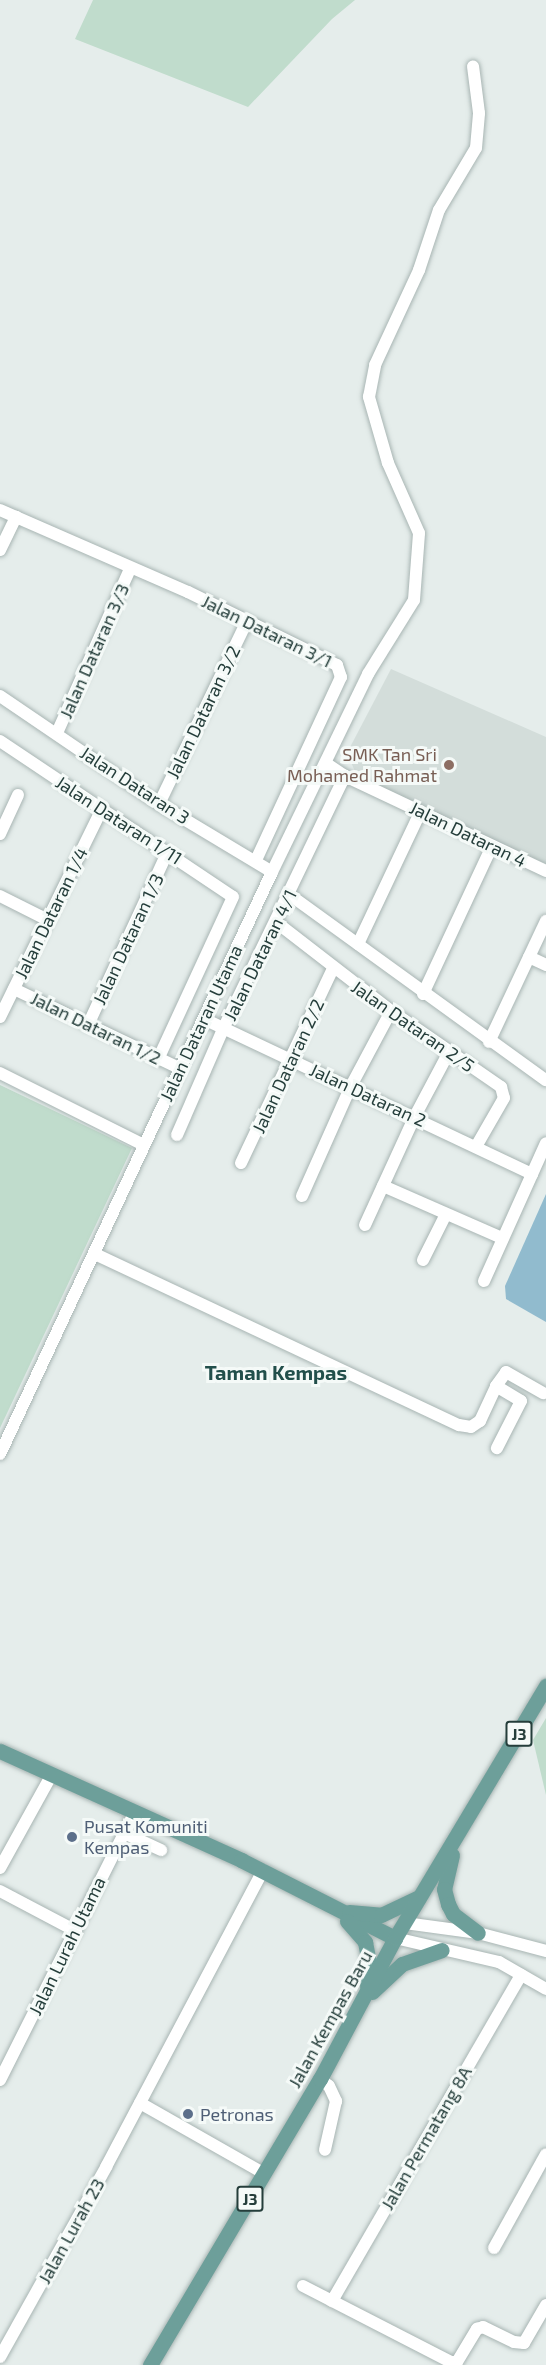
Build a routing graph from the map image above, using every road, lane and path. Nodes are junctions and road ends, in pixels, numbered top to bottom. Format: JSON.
{"nodes":[{"id":1,"x":473,"y":66,"type":"dead end"},
{"id":2,"x":0,"y":510,"type":"edge"},
{"id":3,"x":16,"y":517,"type":"junction"},
{"id":4,"x":0,"y":550,"type":"edge"},
{"id":5,"x":130,"y":569,"type":"junction"},
{"id":6,"x":247,"y":621,"type":"junction"},
{"id":7,"x":0,"y":696,"type":"edge"},
{"id":8,"x":57,"y":733,"type":"junction"},
{"id":9,"x":0,"y":741,"type":"edge"},
{"id":10,"x":327,"y":764,"type":"junction"},
{"id":11,"x":345,"y":776,"type":"junction"},
{"id":12,"x":18,"y":795,"type":"dead end"},
{"id":13,"x":159,"y":804,"type":"junction"},
{"id":14,"x":102,"y":809,"type":"junction"},
{"id":15,"x":421,"y":811,"type":"junction"},
{"id":16,"x":0,"y":834,"type":"edge"},
{"id":17,"x":492,"y":846,"type":"junction"},
{"id":18,"x":167,"y":853,"type":"junction"},
{"id":19,"x":256,"y":860,"type":"junction"},
{"id":20,"x":546,"y":871,"type":"edge"},
{"id":21,"x":272,"y":872,"type":"junction"},
{"id":22,"x":290,"y":895,"type":"junction"},
{"id":23,"x":0,"y":896,"type":"edge"},
{"id":24,"x":46,"y":919,"type":"junction"},
{"id":25,"x":546,"y":921,"type":"edge"},
{"id":26,"x":276,"y":922,"type":"junction"},
{"id":27,"x":358,"y":944,"type":"junction"},
{"id":28,"x":529,"y":957,"type":"junction"},
{"id":29,"x":546,"y":965,"type":"edge"},
{"id":30,"x":333,"y":968,"type":"junction"},
{"id":31,"x":14,"y":989,"type":"junction"},
{"id":32,"x":423,"y":994,"type":"junction"},
{"id":33,"x":391,"y":1011,"type":"junction"},
{"id":34,"x":0,"y":1017,"type":"edge"},
{"id":35,"x":204,"y":1019,"type":"junction"},
{"id":36,"x":88,"y":1025,"type":"junction"},
{"id":37,"x":224,"y":1027,"type":"junction"},
{"id":38,"x":489,"y":1042,"type":"junction"},
{"id":39,"x":449,"y":1052,"type":"junction"},
{"id":40,"x":158,"y":1059,"type":"junction"},
{"id":41,"x":292,"y":1061,"type":"junction"},
{"id":42,"x":179,"y":1068,"type":"junction"},
{"id":43,"x":0,"y":1073,"type":"edge"},
{"id":44,"x":546,"y":1080,"type":"edge"},
{"id":45,"x":351,"y":1086,"type":"junction"},
{"id":46,"x":415,"y":1116,"type":"junction"},
{"id":47,"x":177,"y":1135,"type":"dead end"},
{"id":48,"x":546,"y":1143,"type":"edge"},
{"id":49,"x":144,"y":1145,"type":"junction"},
{"id":50,"x":477,"y":1145,"type":"junction"},
{"id":51,"x":242,"y":1163,"type":"dead end"},
{"id":52,"x":532,"y":1174,"type":"junction"},
{"id":53,"x":383,"y":1186,"type":"junction"},
{"id":54,"x":302,"y":1196,"type":"dead end"},
{"id":55,"x":446,"y":1214,"type":"junction"},
{"id":56,"x":365,"y":1225,"type":"dead end"},
{"id":57,"x":502,"y":1238,"type":"junction"},
{"id":58,"x":95,"y":1254,"type":"junction"},
{"id":59,"x":423,"y":1260,"type":"dead end"},
{"id":60,"x":484,"y":1281,"type":"dead end"},
{"id":61,"x":496,"y":1386,"type":"junction"},
{"id":62,"x":543,"y":1393,"type":"dead end"},
{"id":63,"x":497,"y":1448,"type":"dead end"},
{"id":64,"x":0,"y":1454,"type":"edge"},
{"id":65,"x":546,"y":1686,"type":"edge"},
{"id":66,"x":0,"y":1751,"type":"edge"},
{"id":67,"x":52,"y":1774,"type":"junction"},
{"id":68,"x":134,"y":1813,"type":"junction"},
{"id":69,"x":124,"y":1833,"type":"junction"},
{"id":70,"x":456,"y":1841,"type":"junction"},
{"id":71,"x":161,"y":1850,"type":"dead end"},
{"id":72,"x":0,"y":1868,"type":"edge"},
{"id":73,"x":263,"y":1870,"type":"junction"},
{"id":74,"x":0,"y":1891,"type":"edge"},
{"id":75,"x":423,"y":1894,"type":"junction"},
{"id":76,"x":332,"y":1907,"type":"junction"},
{"id":77,"x":360,"y":1923,"type":"junction"},
{"id":78,"x":405,"y":1923,"type":"junction"},
{"id":79,"x":76,"y":1931,"type":"junction"},
{"id":80,"x":478,"y":1933,"type":"junction"},
{"id":81,"x":395,"y":1938,"type":"junction"},
{"id":82,"x":442,"y":1950,"type":"junction"},
{"id":83,"x":546,"y":1951,"type":"edge"},
{"id":84,"x":520,"y":1975,"type":"junction"},
{"id":85,"x":546,"y":1989,"type":"edge"},
{"id":86,"x":365,"y":1998,"type":"junction"},
{"id":87,"x":320,"y":2079,"type":"junction"},
{"id":88,"x":0,"y":2080,"type":"edge"},
{"id":89,"x":140,"y":2103,"type":"junction"},
{"id":90,"x":325,"y":2150,"type":"dead end"},
{"id":91,"x":546,"y":2154,"type":"edge"},
{"id":92,"x":265,"y":2174,"type":"junction"},
{"id":93,"x":494,"y":2248,"type":"dead end"},
{"id":94,"x":303,"y":2286,"type":"dead end"},
{"id":95,"x":332,"y":2301,"type":"junction"},
{"id":96,"x":546,"y":2305,"type":"edge"},
{"id":97,"x":0,"y":2357,"type":"edge"},
{"id":98,"x":150,"y":2365,"type":"edge"}],
"edges":[{"from":1,"to":10,"type":"street","name":"Jalan Dataran Utama"},
{"from":2,"to":3,"type":"street","name":"Jalan Dataran 3/1"},
{"from":3,"to":4,"type":"street"},
{"from":3,"to":5,"type":"street","name":"Jalan Dataran 3/1"},
{"from":5,"to":6,"type":"street","name":"Jalan Dataran 3/1"},
{"from":5,"to":8,"type":"street","name":"Jalan Dataran 3/3"},
{"from":6,"to":13,"type":"street","name":"Jalan Dataran 3/2"},
{"from":6,"to":19,"type":"street","name":"Jalan Dataran 3/1"},
{"from":7,"to":8,"type":"street","name":"Jalan Dataran 3"},
{"from":8,"to":13,"type":"street","name":"Jalan Dataran 3"},
{"from":9,"to":14,"type":"street","name":"Jalan Dataran 1/11"},
{"from":10,"to":11,"type":"street","name":"Jalan Dataran 4"},
{"from":10,"to":21,"type":"street","name":"Jalan Dataran Utama"},
{"from":11,"to":15,"type":"street","name":"Jalan Dataran 4"},
{"from":11,"to":22,"type":"street","name":"Jalan Dataran 4/1"},
{"from":12,"to":16,"type":"street"},
{"from":13,"to":19,"type":"street","name":"Jalan Dataran 3"},
{"from":14,"to":18,"type":"street","name":"Jalan Dataran 1/11"},
{"from":14,"to":24,"type":"street","name":"Jalan Dataran 1/4"},
{"from":15,"to":17,"type":"street","name":"Jalan Dataran 4"},
{"from":15,"to":27,"type":"street"},
{"from":17,"to":20,"type":"street","name":"Jalan Dataran 4"},
{"from":17,"to":32,"type":"street"},
{"from":18,"to":36,"type":"street","name":"Jalan Dataran 1/3"},
{"from":18,"to":40,"type":"street","name":"Jalan Dataran 1/11"},
{"from":19,"to":21,"type":"street","name":"Jalan Dataran 3"},
{"from":21,"to":35,"type":"street","name":"Jalan Dataran Utama"},
{"from":22,"to":26,"type":"street","name":"Jalan Dataran 4/1"},
{"from":22,"to":27,"type":"street"},
{"from":23,"to":24,"type":"street"},
{"from":24,"to":31,"type":"street","name":"Jalan Dataran 1/4"},
{"from":25,"to":28,"type":"street"},
{"from":26,"to":30,"type":"street","name":"Jalan Dataran 2/5"},
{"from":26,"to":37,"type":"street","name":"Jalan Dataran 4/1"},
{"from":27,"to":32,"type":"street"},
{"from":28,"to":29,"type":"street"},
{"from":28,"to":38,"type":"street"},
{"from":30,"to":33,"type":"street","name":"Jalan Dataran 2/5"},
{"from":30,"to":41,"type":"street","name":"Jalan Dataran 2/2"},
{"from":31,"to":34,"type":"street","name":"Jalan Dataran 1/4"},
{"from":31,"to":36,"type":"street","name":"Jalan Dataran 1/2"},
{"from":32,"to":38,"type":"street"},
{"from":33,"to":39,"type":"street","name":"Jalan Dataran 2/5"},
{"from":33,"to":45,"type":"street"},
{"from":35,"to":37,"type":"street","name":"Jalan Dataran 2"},
{"from":35,"to":42,"type":"street","name":"Jalan Dataran Utama"},
{"from":36,"to":40,"type":"street","name":"Jalan Dataran 1/2"},
{"from":37,"to":41,"type":"street","name":"Jalan Dataran 2"},
{"from":37,"to":47,"type":"street","name":"Jalan Dataran 4/1"},
{"from":38,"to":44,"type":"street"},
{"from":39,"to":46,"type":"street"},
{"from":39,"to":50,"type":"street","name":"Jalan Dataran 2/5"},
{"from":40,"to":42,"type":"street","name":"Jalan Dataran 1/2"},
{"from":41,"to":45,"type":"street","name":"Jalan Dataran 2"},
{"from":41,"to":51,"type":"street","name":"Jalan Dataran 2/2"},
{"from":42,"to":49,"type":"street","name":"Jalan Dataran Utama"},
{"from":43,"to":49,"type":"street"},
{"from":45,"to":46,"type":"street","name":"Jalan Dataran 2"},
{"from":45,"to":54,"type":"street"},
{"from":46,"to":50,"type":"street","name":"Jalan Dataran 2"},
{"from":46,"to":53,"type":"street"},
{"from":48,"to":52,"type":"street"},
{"from":49,"to":58,"type":"street","name":"Jalan Dataran Utama"},
{"from":50,"to":52,"type":"street","name":"Jalan Dataran 2"},
{"from":52,"to":57,"type":"street"},
{"from":53,"to":55,"type":"street"},
{"from":53,"to":56,"type":"street"},
{"from":55,"to":57,"type":"street"},
{"from":55,"to":59,"type":"street"},
{"from":57,"to":60,"type":"street"},
{"from":58,"to":61,"type":"street"},
{"from":58,"to":64,"type":"street","name":"Jalan Dataran Utama"},
{"from":61,"to":62,"type":"street"},
{"from":61,"to":63,"type":"street"},
{"from":65,"to":70,"type":"main road","name":"Jalan Kempas Baru","number":"J3"},
{"from":66,"to":67,"type":"main road","name":"Jalan Kempas Baru"},
{"from":67,"to":68,"type":"main road","name":"Jalan Kempas Baru"},
{"from":67,"to":72,"type":"street"},
{"from":68,"to":69,"type":"street","name":"Jalan Lurah Utama"},
{"from":68,"to":73,"type":"main road","name":"Jalan Kempas Baru"},
{"from":69,"to":71,"type":"street"},
{"from":69,"to":79,"type":"street","name":"Jalan Lurah Utama"},
{"from":70,"to":75,"type":"main road","name":"Jalan Kempas Baru","number":"J3"},
{"from":70,"to":80,"type":"main road"},
{"from":73,"to":76,"type":"main road","name":"Jalan Kempas Baru"},
{"from":73,"to":89,"type":"street","name":"Jalan Lurah 23"},
{"from":74,"to":79,"type":"street"},
{"from":75,"to":76,"type":"main road"},
{"from":75,"to":78,"type":"main road","name":"Jalan Kempas Baru","number":"J3"},
{"from":76,"to":77,"type":"main road","name":"Jalan Kempas Baru"},
{"from":76,"to":86,"type":"main road"},
{"from":77,"to":78,"type":"main road","name":"Jalan Kempas Baru"},
{"from":77,"to":81,"type":"main road","name":"Jalan Kempas Baru"},
{"from":78,"to":80,"type":"street"},
{"from":78,"to":81,"type":"main road","name":"Jalan Kempas Baru","number":"J3"},
{"from":79,"to":88,"type":"street","name":"Jalan Lurah Utama"},
{"from":80,"to":83,"type":"street"},
{"from":81,"to":82,"type":"street"},
{"from":81,"to":86,"type":"main road","name":"Jalan Kempas Baru","number":"J3"},
{"from":82,"to":84,"type":"street"},
{"from":82,"to":86,"type":"main road"},
{"from":84,"to":85,"type":"street"},
{"from":84,"to":95,"type":"street","name":"Jalan Permatang 8A"},
{"from":86,"to":87,"type":"main road","name":"Jalan Kempas Baru","number":"J3"},
{"from":87,"to":90,"type":"street"},
{"from":87,"to":92,"type":"main road","name":"Jalan Kempas Baru","number":"J3"},
{"from":89,"to":92,"type":"street"},
{"from":89,"to":97,"type":"street","name":"Jalan Lurah 23"},
{"from":91,"to":93,"type":"street"},
{"from":92,"to":98,"type":"main road","name":"Jalan Kempas Baru","number":"J3"},
{"from":94,"to":95,"type":"street"},
{"from":95,"to":96,"type":"street"}]}
